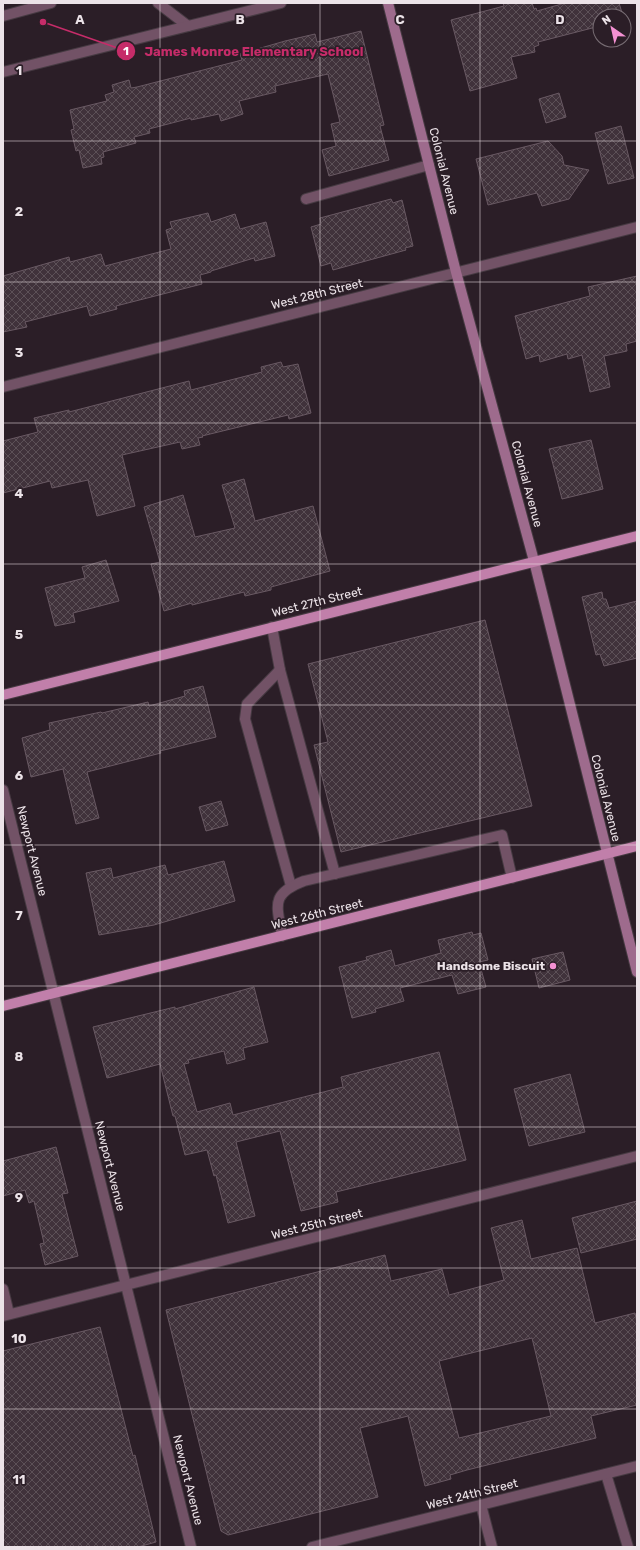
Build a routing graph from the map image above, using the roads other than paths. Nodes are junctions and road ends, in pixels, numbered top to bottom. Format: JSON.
{"nodes":[{"id":1,"x":52,"y":3,"type":"edge"},
{"id":2,"x":158,"y":3,"type":"edge"},
{"id":3,"x":281,"y":3,"type":"edge"},
{"id":4,"x":388,"y":3,"type":"edge"},
{"id":5,"x":3,"y":16,"type":"edge"},
{"id":6,"x":188,"y":26,"type":"junction"},
{"id":7,"x":3,"y":72,"type":"edge"},
{"id":8,"x":429,"y":165,"type":"junction"},
{"id":9,"x":306,"y":200,"type":"dead end"},
{"id":10,"x":637,"y":227,"type":"edge"},
{"id":11,"x":456,"y":272,"type":"junction"},
{"id":12,"x":3,"y":387,"type":"edge"},
{"id":13,"x":637,"y":536,"type":"edge"},
{"id":14,"x":534,"y":562,"type":"junction"},
{"id":15,"x":272,"y":627,"type":"junction"},
{"id":16,"x":280,"y":670,"type":"junction"},
{"id":17,"x":3,"y":695,"type":"edge"},
{"id":18,"x":3,"y":790,"type":"edge"},
{"id":19,"x":637,"y":846,"type":"edge"},
{"id":20,"x":607,"y":854,"type":"junction"},
{"id":21,"x":335,"y":874,"type":"junction"},
{"id":22,"x":512,"y":878,"type":"junction"},
{"id":23,"x":291,"y":886,"type":"junction"},
{"id":24,"x":282,"y":936,"type":"junction"},
{"id":25,"x":637,"y":972,"type":"edge"},
{"id":26,"x":54,"y":994,"type":"junction"},
{"id":27,"x":3,"y":1006,"type":"edge"},
{"id":28,"x":637,"y":1156,"type":"edge"},
{"id":29,"x":126,"y":1285,"type":"junction"},
{"id":30,"x":3,"y":1289,"type":"edge"},
{"id":31,"x":6,"y":1315,"type":"edge"},
{"id":32,"x":637,"y":1466,"type":"edge"},
{"id":33,"x":606,"y":1474,"type":"junction"},
{"id":34,"x":481,"y":1505,"type":"junction"},
{"id":35,"x":191,"y":1547,"type":"edge"},
{"id":36,"x":312,"y":1547,"type":"edge"},
{"id":37,"x":492,"y":1547,"type":"edge"},
{"id":38,"x":628,"y":1547,"type":"edge"}],
"edges":[{"from":1,"to":5,"type":"street"},
{"from":2,"to":6,"type":"street"},
{"from":3,"to":6,"type":"street"},
{"from":4,"to":8,"type":"street","name":"Colonial Avenue"},
{"from":6,"to":7,"type":"street"},
{"from":8,"to":9,"type":"street"},
{"from":8,"to":11,"type":"street","name":"Colonial Avenue"},
{"from":10,"to":11,"type":"street","name":"West 28th Street"},
{"from":11,"to":12,"type":"street","name":"West 28th Street"},
{"from":11,"to":14,"type":"street","name":"Colonial Avenue"},
{"from":13,"to":14,"type":"main road","name":"West 27th Street"},
{"from":14,"to":15,"type":"main road","name":"West 27th Street"},
{"from":14,"to":20,"type":"street","name":"Colonial Avenue"},
{"from":15,"to":16,"type":"street"},
{"from":15,"to":17,"type":"main road","name":"West 27th Street"},
{"from":16,"to":21,"type":"street"},
{"from":16,"to":23,"type":"street"},
{"from":18,"to":26,"type":"street","name":"Newport Avenue"},
{"from":19,"to":20,"type":"main road","name":"West 26th Street"},
{"from":20,"to":22,"type":"main road","name":"West 26th Street"},
{"from":20,"to":25,"type":"street","name":"Colonial Avenue"},
{"from":21,"to":22,"type":"street"},
{"from":21,"to":23,"type":"street"},
{"from":22,"to":24,"type":"main road","name":"West 26th Street"},
{"from":23,"to":24,"type":"street"},
{"from":24,"to":26,"type":"main road","name":"West 26th Street"},
{"from":26,"to":27,"type":"main road","name":"West 26th Street"},
{"from":26,"to":29,"type":"street","name":"Newport Avenue"},
{"from":28,"to":29,"type":"street","name":"West 25th Street"},
{"from":29,"to":31,"type":"street","name":"West 25th Street"},
{"from":29,"to":35,"type":"street","name":"Newport Avenue"},
{"from":30,"to":31,"type":"street"},
{"from":32,"to":33,"type":"street","name":"West 24th Street"},
{"from":33,"to":34,"type":"street","name":"West 24th Street"},
{"from":33,"to":38,"type":"street"},
{"from":34,"to":36,"type":"street","name":"West 24th Street"},
{"from":34,"to":37,"type":"street"}]}
